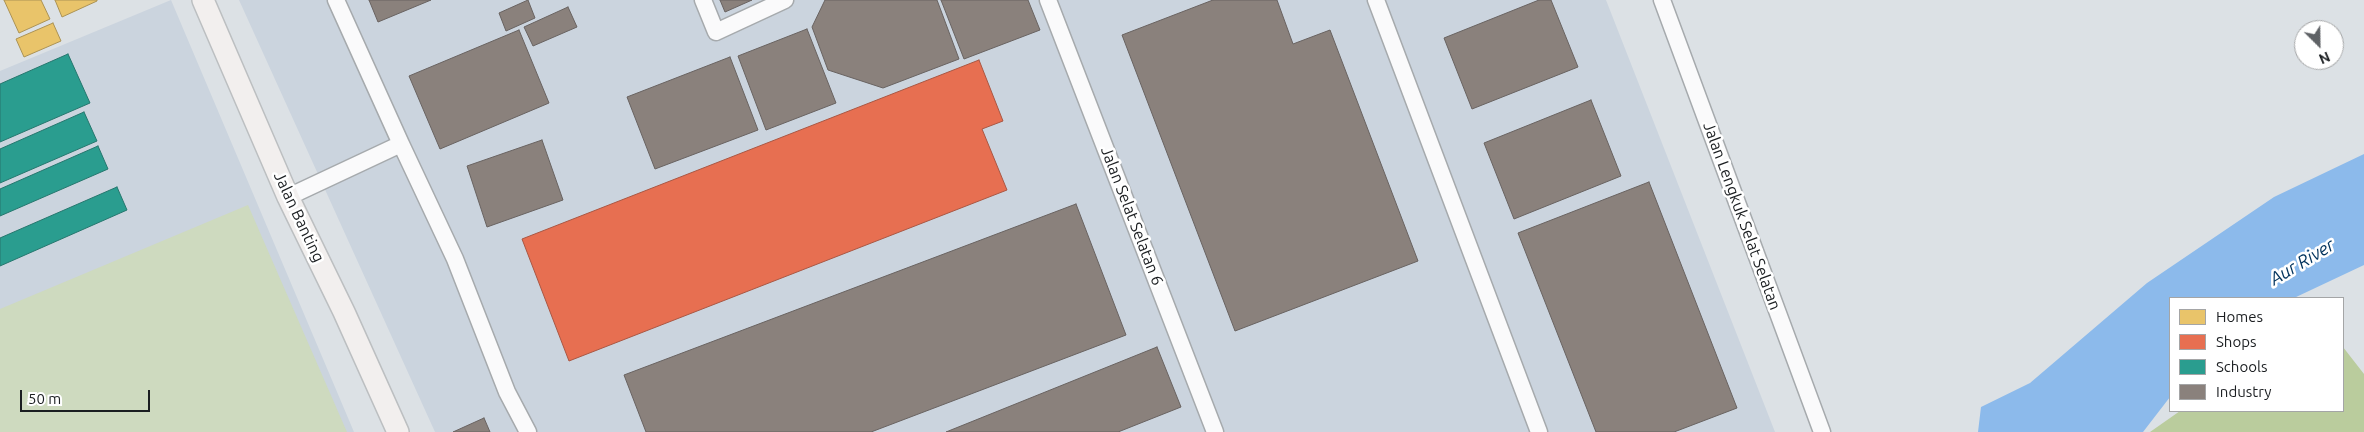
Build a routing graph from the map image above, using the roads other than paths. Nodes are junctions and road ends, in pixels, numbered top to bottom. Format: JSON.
{"nodes":[{"id":1,"x":203,"y":0,"type":"edge"},
{"id":2,"x":336,"y":0,"type":"edge"},
{"id":3,"x":703,"y":0,"type":"edge"},
{"id":4,"x":785,"y":0,"type":"edge"},
{"id":5,"x":1048,"y":0,"type":"edge"},
{"id":6,"x":1376,"y":0,"type":"edge"},
{"id":7,"x":1662,"y":0,"type":"edge"},
{"id":8,"x":401,"y":144,"type":"junction"},
{"id":9,"x":288,"y":197,"type":"junction"},
{"id":10,"x":398,"y":432,"type":"edge"},
{"id":11,"x":528,"y":432,"type":"edge"},
{"id":12,"x":1215,"y":432,"type":"edge"},
{"id":13,"x":1539,"y":432,"type":"edge"},
{"id":14,"x":1822,"y":432,"type":"edge"}],
"edges":[{"from":1,"to":9,"type":"main road","name":"Jalan Banting"},
{"from":2,"to":8,"type":"street"},
{"from":3,"to":4,"type":"street"},
{"from":5,"to":12,"type":"street","name":"Jalan Selat Selatan 6"},
{"from":6,"to":13,"type":"street"},
{"from":7,"to":14,"type":"street","name":"Jalan Lengkuk Selat Selatan"},
{"from":8,"to":9,"type":"street"},
{"from":8,"to":11,"type":"street"},
{"from":9,"to":10,"type":"main road","name":"Jalan Banting"}]}
